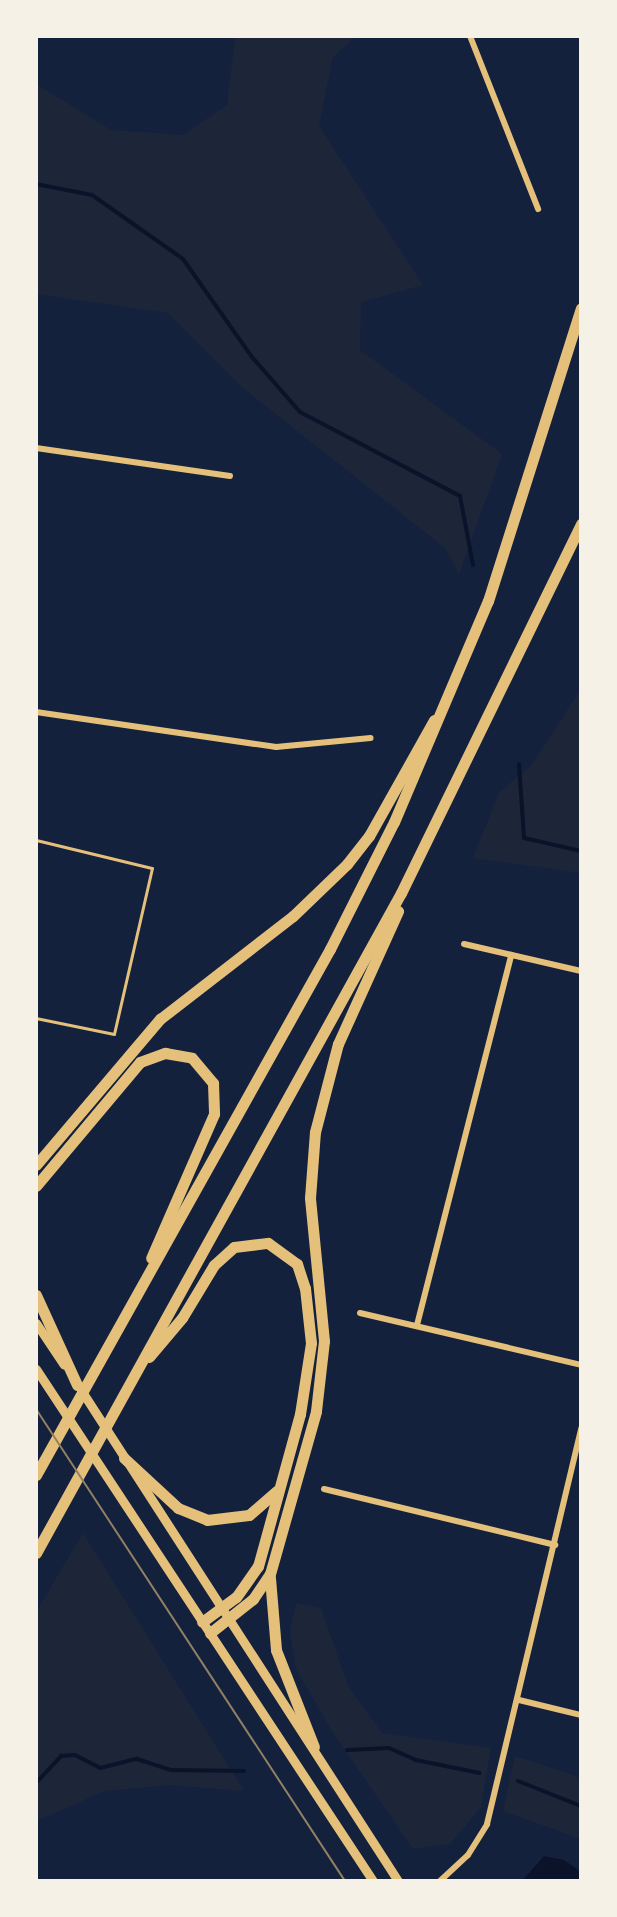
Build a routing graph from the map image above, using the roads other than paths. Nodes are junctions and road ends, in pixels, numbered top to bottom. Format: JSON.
{"nodes":[{"id":1,"x":470,"y":36,"type":"edge"},
{"id":2,"x":538,"y":209,"type":"dead end"},
{"id":3,"x":581,"y":308,"type":"edge"},
{"id":4,"x":36,"y":448,"type":"edge"},
{"id":5,"x":230,"y":476,"type":"dead end"},
{"id":6,"x":581,"y":524,"type":"edge"},
{"id":7,"x":454,"y":689,"type":"junction"},
{"id":8,"x":36,"y":712,"type":"edge"},
{"id":9,"x":371,"y":738,"type":"dead end"},
{"id":10,"x":36,"y":840,"type":"edge"},
{"id":11,"x":423,"y":851,"type":"junction"},
{"id":12,"x":464,"y":944,"type":"dead end"},
{"id":13,"x":511,"y":955,"type":"junction"},
{"id":14,"x":581,"y":971,"type":"edge"},
{"id":15,"x":36,"y":1018,"type":"edge"},
{"id":16,"x":38,"y":1160,"type":"edge"},
{"id":17,"x":37,"y":1187,"type":"edge"},
{"id":18,"x":36,"y":1295,"type":"edge"},
{"id":19,"x":134,"y":1299,"type":"junction"},
{"id":20,"x":360,"y":1313,"type":"dead end"},
{"id":21,"x":36,"y":1323,"type":"edge"},
{"id":22,"x":417,"y":1325,"type":"junction"},
{"id":23,"x":581,"y":1365,"type":"edge"},
{"id":24,"x":36,"y":1369,"type":"edge"},
{"id":25,"x":131,"y":1379,"type":"junction"},
{"id":26,"x":77,"y":1385,"type":"junction"},
{"id":27,"x":581,"y":1428,"type":"edge"},
{"id":28,"x":124,"y":1458,"type":"junction"},
{"id":29,"x":36,"y":1475,"type":"edge"},
{"id":30,"x":280,"y":1487,"type":"junction"},
{"id":31,"x":324,"y":1489,"type":"dead end"},
{"id":32,"x":555,"y":1545,"type":"junction"},
{"id":33,"x":36,"y":1553,"type":"edge"},
{"id":34,"x":270,"y":1574,"type":"junction"},
{"id":35,"x":226,"y":1614,"type":"junction"},
{"id":36,"x":202,"y":1622,"type":"junction"},
{"id":37,"x":210,"y":1633,"type":"junction"},
{"id":38,"x":519,"y":1700,"type":"junction"},
{"id":39,"x":581,"y":1715,"type":"edge"},
{"id":40,"x":314,"y":1747,"type":"junction"},
{"id":41,"x":373,"y":1881,"type":"edge"},
{"id":42,"x":398,"y":1881,"type":"edge"},
{"id":43,"x":440,"y":1881,"type":"edge"}],
"edges":[{"from":1,"to":2,"type":"street"},
{"from":3,"to":7,"type":"highway"},
{"from":4,"to":5,"type":"street"},
{"from":6,"to":11,"type":"highway"},
{"from":7,"to":16,"type":"highway"},
{"from":7,"to":19,"type":"highway"},
{"from":8,"to":9,"type":"street"},
{"from":10,"to":15,"type":"lane"},
{"from":11,"to":25,"type":"highway"},
{"from":11,"to":34,"type":"highway"},
{"from":12,"to":13,"type":"street"},
{"from":13,"to":14,"type":"street"},
{"from":13,"to":22,"type":"street"},
{"from":17,"to":19,"type":"highway"},
{"from":18,"to":26,"type":"highway"},
{"from":19,"to":29,"type":"highway"},
{"from":20,"to":22,"type":"street"},
{"from":21,"to":26,"type":"main road"},
{"from":22,"to":23,"type":"street"},
{"from":24,"to":36,"type":"main road"},
{"from":25,"to":30,"type":"highway"},
{"from":25,"to":33,"type":"highway"},
{"from":26,"to":28,"type":"main road"},
{"from":27,"to":32,"type":"street"},
{"from":28,"to":30,"type":"highway"},
{"from":28,"to":35,"type":"main road"},
{"from":30,"to":35,"type":"highway"},
{"from":31,"to":32,"type":"street"},
{"from":32,"to":38,"type":"street"},
{"from":34,"to":35,"type":"highway"},
{"from":34,"to":40,"type":"highway"},
{"from":35,"to":36,"type":"highway"},
{"from":35,"to":37,"type":"highway"},
{"from":35,"to":40,"type":"main road"},
{"from":36,"to":37,"type":"main road"},
{"from":37,"to":41,"type":"main road"},
{"from":38,"to":39,"type":"street"},
{"from":38,"to":43,"type":"street"},
{"from":40,"to":42,"type":"main road"}]}
